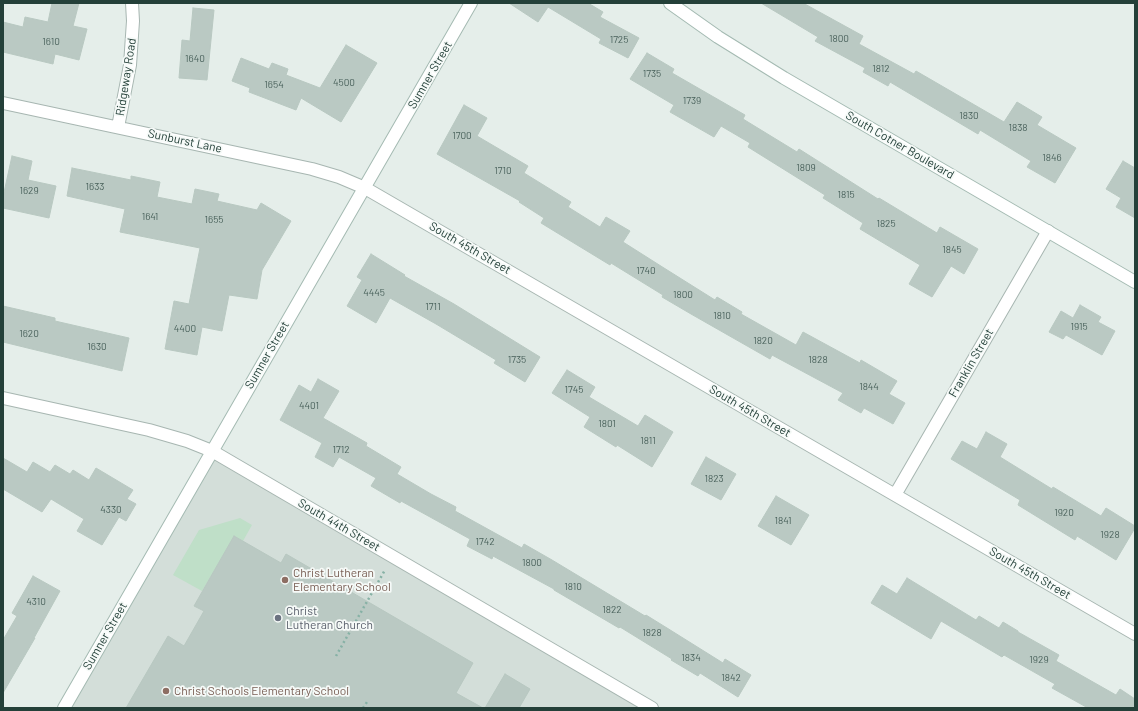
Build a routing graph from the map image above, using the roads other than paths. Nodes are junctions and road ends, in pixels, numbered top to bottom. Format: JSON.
{"nodes":[{"id":1,"x":132,"y":3,"type":"edge"},
{"id":2,"x":471,"y":3,"type":"edge"},
{"id":3,"x":670,"y":3,"type":"edge"},
{"id":4,"x":3,"y":103,"type":"edge"},
{"id":5,"x":118,"y":127,"type":"junction"},
{"id":6,"x":365,"y":188,"type":"junction"},
{"id":7,"x":1048,"y":231,"type":"junction"},
{"id":8,"x":1135,"y":282,"type":"edge"},
{"id":9,"x":3,"y":398,"type":"edge"},
{"id":10,"x":212,"y":451,"type":"junction"},
{"id":11,"x":895,"y":494,"type":"junction"},
{"id":12,"x":1135,"y":634,"type":"edge"},
{"id":13,"x":64,"y":708,"type":"edge"},
{"id":14,"x":652,"y":708,"type":"edge"}],
"edges":[{"from":1,"to":5,"type":"street","name":"Ridgeway Road"},
{"from":2,"to":6,"type":"street","name":"Sumner Street"},
{"from":3,"to":7,"type":"street","name":"South Cotner Boulevard"},
{"from":4,"to":5,"type":"street","name":"Sunburst Lane"},
{"from":5,"to":6,"type":"street","name":"Sunburst Lane"},
{"from":6,"to":10,"type":"street","name":"Sumner Street"},
{"from":6,"to":11,"type":"street","name":"South 45th Street"},
{"from":7,"to":8,"type":"street","name":"South Cotner Boulevard"},
{"from":7,"to":11,"type":"street","name":"Franklin Street"},
{"from":9,"to":10,"type":"street","name":"South 44th Street"},
{"from":10,"to":13,"type":"street","name":"Sumner Street"},
{"from":10,"to":14,"type":"street","name":"South 44th Street"},
{"from":11,"to":12,"type":"street","name":"South 45th Street"}]}
